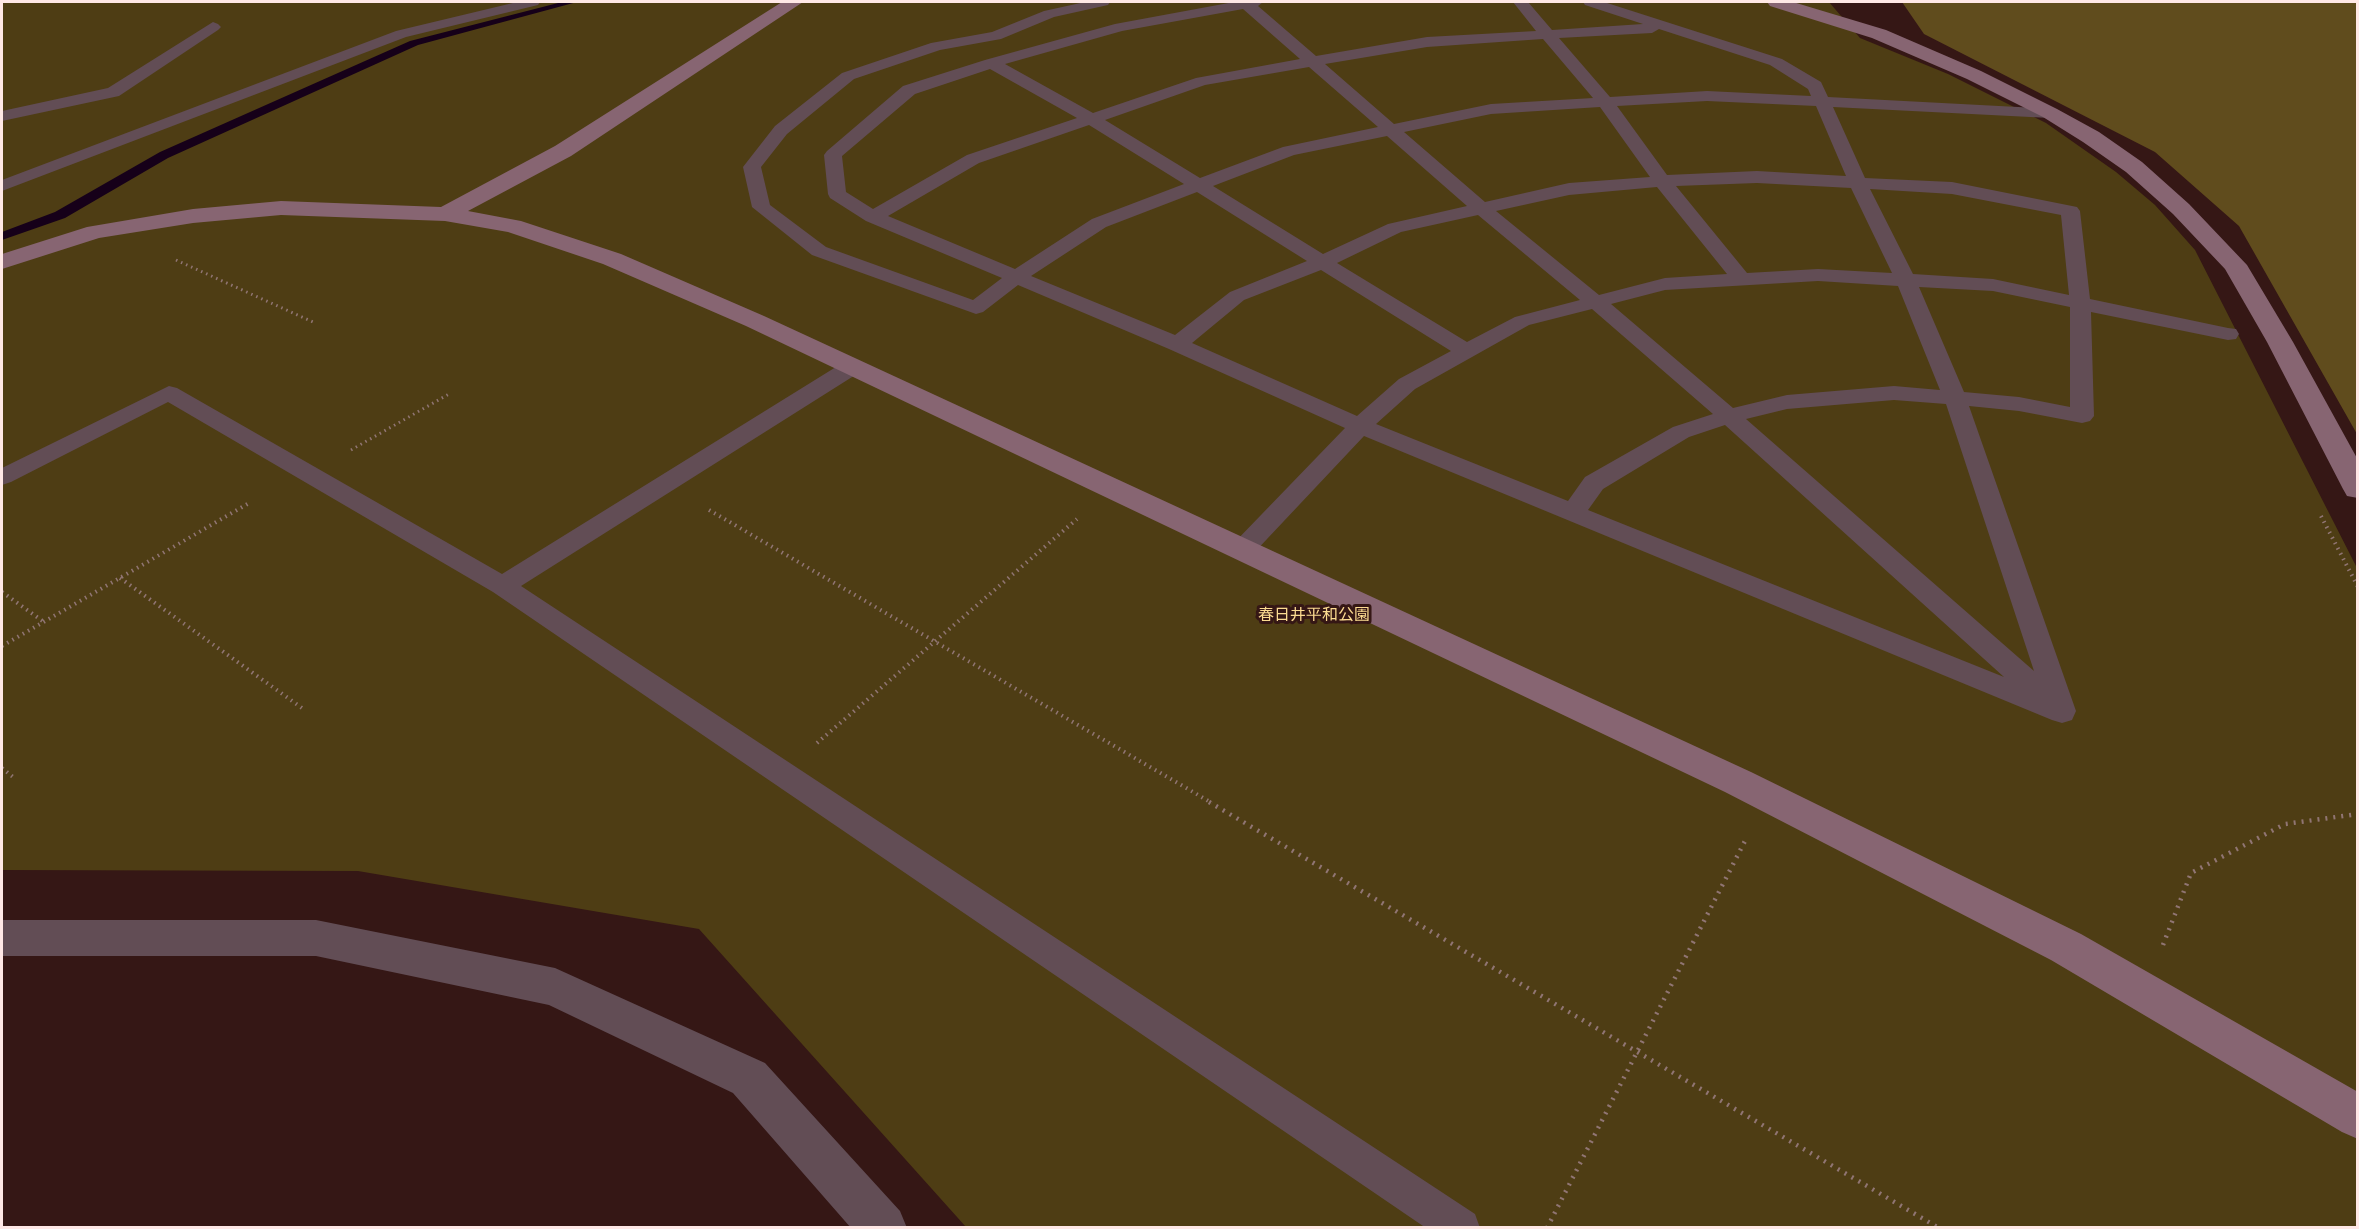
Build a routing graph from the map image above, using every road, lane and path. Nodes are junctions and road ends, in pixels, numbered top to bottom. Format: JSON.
{"nodes":[{"id":1,"x":533,"y":2,"type":"edge"},
{"id":2,"x":794,"y":2,"type":"edge"},
{"id":3,"x":1103,"y":2,"type":"edge"},
{"id":4,"x":1250,"y":2,"type":"edge"},
{"id":5,"x":1520,"y":2,"type":"edge"},
{"id":6,"x":1590,"y":2,"type":"edge"},
{"id":7,"x":1776,"y":2,"type":"edge"},
{"id":8,"x":1858,"y":10,"type":"dead end"},
{"id":9,"x":213,"y":27,"type":"dead end"},
{"id":10,"x":1667,"y":27,"type":"junction"},
{"id":11,"x":1549,"y":34,"type":"junction"},
{"id":12,"x":1879,"y":34,"type":"junction"},
{"id":13,"x":1313,"y":62,"type":"junction"},
{"id":14,"x":991,"y":63,"type":"junction"},
{"id":15,"x":1605,"y":102,"type":"junction"},
{"id":16,"x":1821,"y":102,"type":"junction"},
{"id":17,"x":2050,"y":113,"type":"junction"},
{"id":18,"x":2,"y":116,"type":"edge"},
{"id":19,"x":1090,"y":118,"type":"junction"},
{"id":20,"x":1389,"y":128,"type":"junction"},
{"id":21,"x":1662,"y":181,"type":"junction"},
{"id":22,"x":1858,"y":183,"type":"junction"},
{"id":23,"x":1198,"y":185,"type":"junction"},
{"id":24,"x":2,"y":186,"type":"edge"},
{"id":25,"x":1483,"y":210,"type":"junction"},
{"id":26,"x":445,"y":214,"type":"junction"},
{"id":27,"x":873,"y":217,"type":"junction"},
{"id":28,"x":168,"y":257,"type":"dead end"},
{"id":29,"x":2,"y":262,"type":"edge"},
{"id":30,"x":1320,"y":263,"type":"junction"},
{"id":31,"x":1016,"y":277,"type":"junction"},
{"id":32,"x":1741,"y":279,"type":"junction"},
{"id":33,"x":1905,"y":281,"type":"junction"},
{"id":34,"x":1597,"y":303,"type":"junction"},
{"id":35,"x":2080,"y":304,"type":"junction"},
{"id":36,"x":313,"y":322,"type":"dead end"},
{"id":37,"x":2228,"y":334,"type":"dead end"},
{"id":38,"x":1177,"y":344,"type":"junction"},
{"id":39,"x":1464,"y":350,"type":"junction"},
{"id":40,"x":852,"y":367,"type":"junction"},
{"id":41,"x":449,"y":394,"type":"dead end"},
{"id":42,"x":1955,"y":398,"type":"junction"},
{"id":43,"x":1729,"y":416,"type":"junction"},
{"id":44,"x":1360,"y":426,"type":"junction"},
{"id":45,"x":308,"y":474,"type":"junction"},
{"id":46,"x":2,"y":477,"type":"edge"},
{"id":47,"x":2358,"y":489,"type":"edge"},
{"id":48,"x":251,"y":502,"type":"dead end"},
{"id":49,"x":709,"y":510,"type":"dead end"},
{"id":50,"x":1085,"y":513,"type":"dead end"},
{"id":51,"x":1572,"y":513,"type":"junction"},
{"id":52,"x":1242,"y":550,"type":"junction"},
{"id":53,"x":120,"y":578,"type":"junction"},
{"id":54,"x":502,"y":586,"type":"junction"},
{"id":55,"x":2,"y":592,"type":"edge"},
{"id":56,"x":44,"y":622,"type":"junction"},
{"id":57,"x":935,"y":642,"type":"junction"},
{"id":58,"x":2,"y":646,"type":"edge"},
{"id":59,"x":302,"y":708,"type":"dead end"},
{"id":60,"x":2062,"y":712,"type":"junction"},
{"id":61,"x":2,"y":768,"type":"edge"},
{"id":62,"x":782,"y":773,"type":"junction"},
{"id":63,"x":13,"y":777,"type":"dead end"},
{"id":64,"x":2358,"y":814,"type":"edge"},
{"id":65,"x":1750,"y":831,"type":"dead end"},
{"id":66,"x":2,"y":938,"type":"edge"},
{"id":67,"x":2159,"y":956,"type":"dead end"},
{"id":68,"x":1638,"y":1052,"type":"junction"},
{"id":69,"x":2358,"y":1117,"type":"edge"},
{"id":70,"x":883,"y":1227,"type":"edge"},
{"id":71,"x":1461,"y":1227,"type":"edge"},
{"id":72,"x":1547,"y":1227,"type":"edge"},
{"id":73,"x":1939,"y":1227,"type":"edge"}],
"edges":[{"from":1,"to":24,"type":"lane"},
{"from":2,"to":26,"type":"street"},
{"from":3,"to":31,"type":"lane"},
{"from":4,"to":13,"type":"lane"},
{"from":4,"to":14,"type":"lane"},
{"from":5,"to":11,"type":"lane"},
{"from":6,"to":10,"type":"lane"},
{"from":7,"to":12,"type":"street"},
{"from":8,"to":12,"type":"street"},
{"from":9,"to":18,"type":"lane"},
{"from":10,"to":11,"type":"lane"},
{"from":10,"to":16,"type":"lane"},
{"from":11,"to":13,"type":"lane"},
{"from":11,"to":15,"type":"lane"},
{"from":12,"to":17,"type":"street"},
{"from":13,"to":19,"type":"lane"},
{"from":13,"to":20,"type":"lane"},
{"from":14,"to":19,"type":"lane"},
{"from":14,"to":27,"type":"lane"},
{"from":15,"to":16,"type":"lane"},
{"from":15,"to":20,"type":"lane"},
{"from":15,"to":21,"type":"lane"},
{"from":16,"to":17,"type":"lane"},
{"from":16,"to":22,"type":"lane"},
{"from":17,"to":47,"type":"street"},
{"from":19,"to":23,"type":"lane"},
{"from":19,"to":27,"type":"lane"},
{"from":20,"to":23,"type":"lane"},
{"from":20,"to":25,"type":"lane"},
{"from":21,"to":22,"type":"lane"},
{"from":21,"to":25,"type":"lane"},
{"from":21,"to":32,"type":"lane"},
{"from":22,"to":33,"type":"lane"},
{"from":22,"to":35,"type":"lane"},
{"from":23,"to":30,"type":"lane"},
{"from":23,"to":31,"type":"lane"},
{"from":25,"to":30,"type":"lane"},
{"from":25,"to":34,"type":"lane"},
{"from":26,"to":29,"type":"street"},
{"from":26,"to":40,"type":"street"},
{"from":27,"to":31,"type":"lane"},
{"from":28,"to":36,"type":"path"},
{"from":30,"to":38,"type":"lane"},
{"from":30,"to":39,"type":"lane"},
{"from":31,"to":38,"type":"lane"},
{"from":32,"to":33,"type":"lane"},
{"from":32,"to":34,"type":"lane"},
{"from":33,"to":35,"type":"lane"},
{"from":33,"to":42,"type":"lane"},
{"from":34,"to":39,"type":"lane"},
{"from":34,"to":43,"type":"lane"},
{"from":35,"to":37,"type":"lane"},
{"from":35,"to":42,"type":"lane"},
{"from":38,"to":44,"type":"lane"},
{"from":39,"to":44,"type":"lane"},
{"from":40,"to":52,"type":"street"},
{"from":40,"to":54,"type":"lane"},
{"from":41,"to":45,"type":"path"},
{"from":42,"to":43,"type":"lane"},
{"from":42,"to":60,"type":"lane"},
{"from":43,"to":51,"type":"lane"},
{"from":43,"to":60,"type":"lane"},
{"from":44,"to":51,"type":"lane"},
{"from":44,"to":52,"type":"lane"},
{"from":45,"to":46,"type":"lane"},
{"from":45,"to":54,"type":"lane"},
{"from":48,"to":53,"type":"path"},
{"from":49,"to":57,"type":"path"},
{"from":50,"to":57,"type":"path"},
{"from":51,"to":60,"type":"lane"},
{"from":52,"to":69,"type":"street"},
{"from":53,"to":56,"type":"path"},
{"from":53,"to":59,"type":"path"},
{"from":54,"to":62,"type":"lane"},
{"from":55,"to":56,"type":"path"},
{"from":56,"to":58,"type":"path"},
{"from":57,"to":62,"type":"path"},
{"from":57,"to":68,"type":"path"},
{"from":61,"to":63,"type":"path"},
{"from":62,"to":71,"type":"lane"},
{"from":64,"to":67,"type":"path"},
{"from":65,"to":68,"type":"path"},
{"from":66,"to":70,"type":"street"},
{"from":68,"to":72,"type":"path"},
{"from":68,"to":73,"type":"path"}]}
